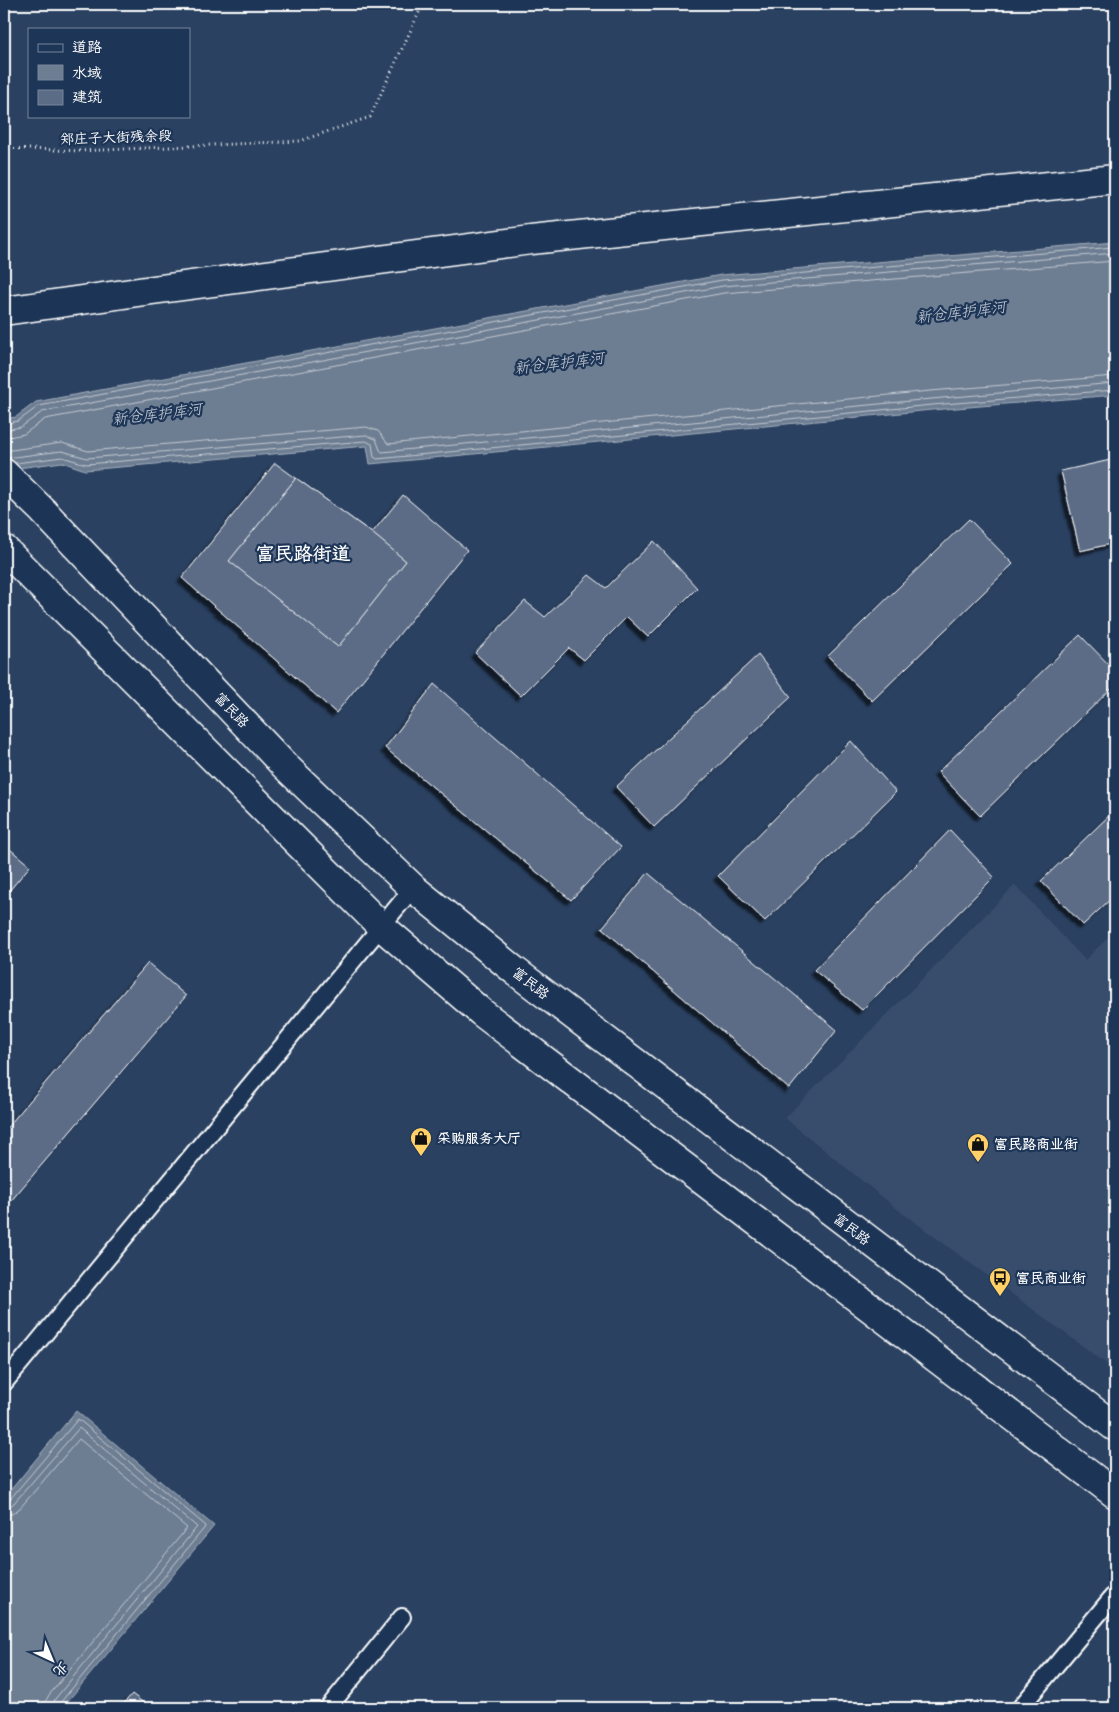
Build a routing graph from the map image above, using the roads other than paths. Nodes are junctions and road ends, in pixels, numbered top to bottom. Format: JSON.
{"nodes":[{"id":1,"x":1115,"y":179,"type":"edge"},
{"id":2,"x":4,"y":311,"type":"edge"},
{"id":3,"x":4,"y":473,"type":"edge"},
{"id":4,"x":4,"y":550,"type":"edge"},
{"id":5,"x":413,"y":888,"type":"junction"},
{"id":6,"x":382,"y":927,"type":"junction"},
{"id":7,"x":4,"y":1383,"type":"edge"},
{"id":8,"x":1115,"y":1427,"type":"edge"},
{"id":9,"x":1115,"y":1494,"type":"edge"},
{"id":10,"x":1115,"y":1594,"type":"edge"},
{"id":11,"x":402,"y":1617,"type":"dead end"},
{"id":12,"x":328,"y":1708,"type":"edge"},
{"id":13,"x":1020,"y":1708,"type":"edge"}],
"edges":[{"from":1,"to":2,"type":"main road"},
{"from":3,"to":5,"type":"main road","name":"富民路"},
{"from":4,"to":6,"type":"main road"},
{"from":5,"to":6,"type":"lane"},
{"from":5,"to":8,"type":"main road","name":"富民路"},
{"from":6,"to":7,"type":"lane"},
{"from":6,"to":9,"type":"main road"},
{"from":10,"to":13,"type":"lane"},
{"from":11,"to":12,"type":"lane"}]}
